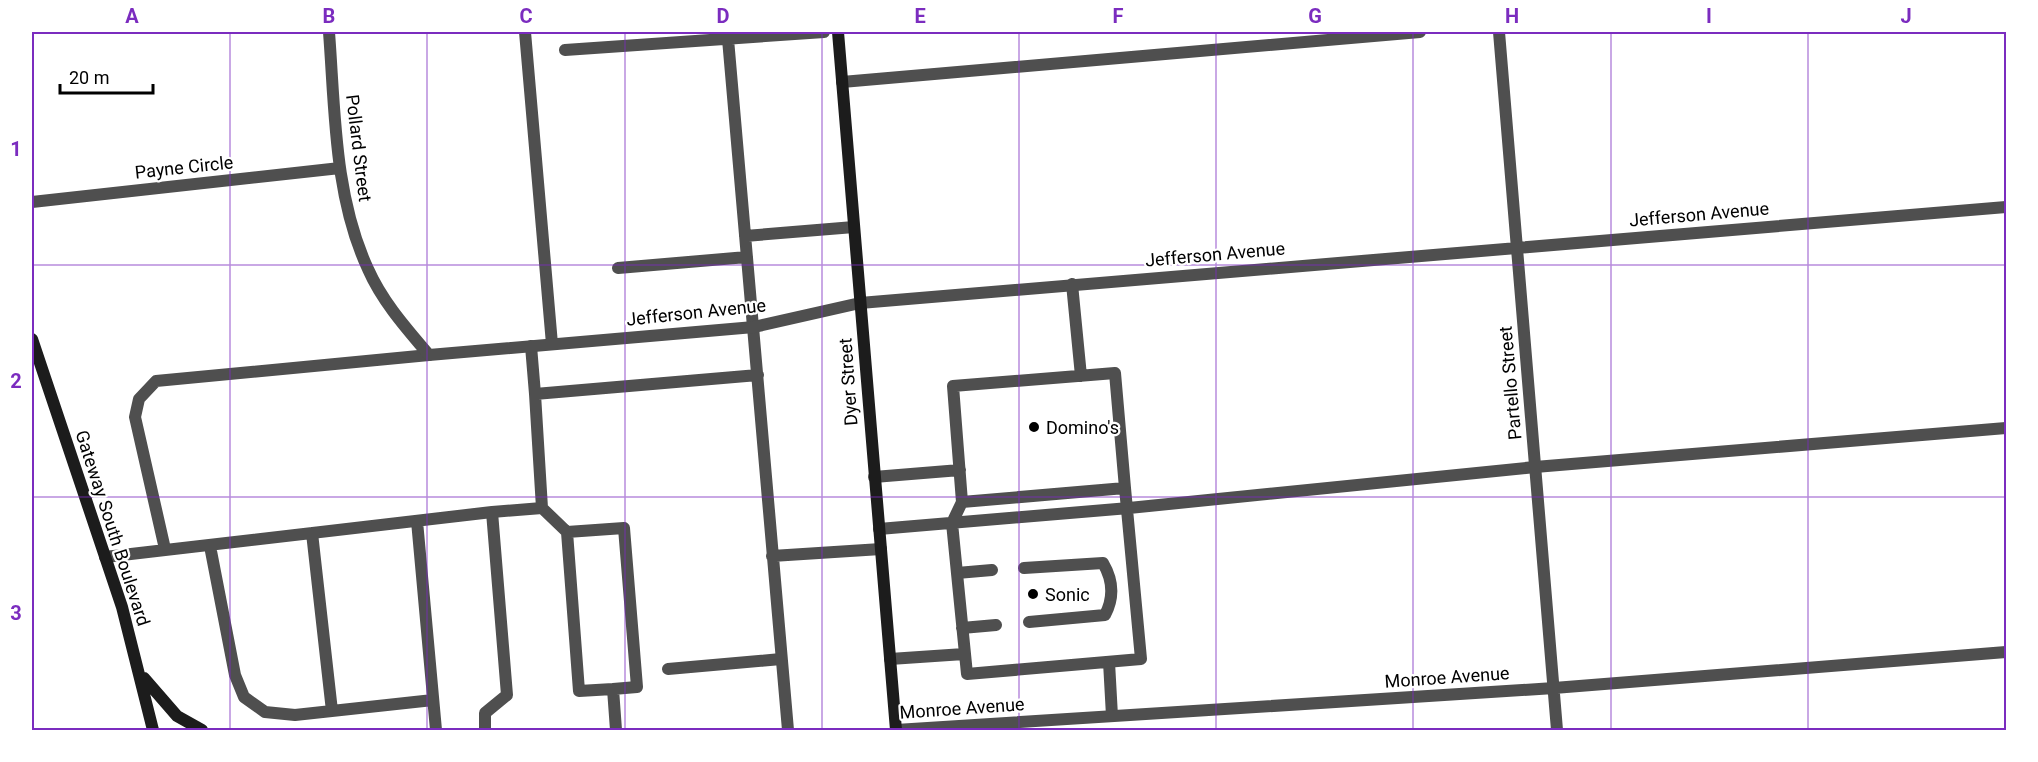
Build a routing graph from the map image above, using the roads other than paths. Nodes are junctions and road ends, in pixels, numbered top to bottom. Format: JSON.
{"nodes":[{"id":1,"x":329,"y":32,"type":"edge"},
{"id":2,"x":525,"y":32,"type":"edge"},
{"id":3,"x":824,"y":32,"type":"edge"},
{"id":4,"x":838,"y":32,"type":"edge"},
{"id":5,"x":1420,"y":32,"type":"edge"},
{"id":6,"x":1499,"y":32,"type":"edge"},
{"id":7,"x":728,"y":39,"type":"junction"},
{"id":8,"x":565,"y":50,"type":"dead end"},
{"id":9,"x":842,"y":82,"type":"junction"},
{"id":10,"x":340,"y":168,"type":"junction"},
{"id":11,"x":32,"y":202,"type":"edge"},
{"id":12,"x":2007,"y":207,"type":"edge"},
{"id":13,"x":854,"y":227,"type":"junction"},
{"id":14,"x":745,"y":236,"type":"junction"},
{"id":15,"x":1517,"y":247,"type":"junction"},
{"id":16,"x":747,"y":257,"type":"junction"},
{"id":17,"x":618,"y":268,"type":"dead end"},
{"id":18,"x":1072,"y":285,"type":"junction"},
{"id":19,"x":860,"y":303,"type":"junction"},
{"id":20,"x":754,"y":327,"type":"junction"},
{"id":21,"x":32,"y":339,"type":"edge"},
{"id":22,"x":552,"y":344,"type":"junction"},
{"id":23,"x":531,"y":346,"type":"junction"},
{"id":24,"x":429,"y":355,"type":"junction"},
{"id":25,"x":758,"y":375,"type":"junction"},
{"id":26,"x":1080,"y":376,"type":"junction"},
{"id":27,"x":535,"y":394,"type":"junction"},
{"id":28,"x":2007,"y":428,"type":"edge"},
{"id":29,"x":1535,"y":467,"type":"junction"},
{"id":30,"x":960,"y":470,"type":"junction"},
{"id":31,"x":874,"y":477,"type":"junction"},
{"id":32,"x":1125,"y":488,"type":"junction"},
{"id":33,"x":962,"y":502,"type":"junction"},
{"id":34,"x":542,"y":508,"type":"junction"},
{"id":35,"x":1129,"y":508,"type":"junction"},
{"id":36,"x":492,"y":512,"type":"junction"},
{"id":37,"x":417,"y":521,"type":"junction"},
{"id":38,"x":952,"y":523,"type":"junction"},
{"id":39,"x":879,"y":529,"type":"junction"},
{"id":40,"x":567,"y":532,"type":"junction"},
{"id":41,"x":312,"y":533,"type":"junction"},
{"id":42,"x":210,"y":546,"type":"junction"},
{"id":43,"x":165,"y":549,"type":"junction"},
{"id":44,"x":880,"y":549,"type":"junction"},
{"id":45,"x":772,"y":556,"type":"junction"},
{"id":46,"x":105,"y":557,"type":"junction"},
{"id":47,"x":1024,"y":568,"type":"dead end"},
{"id":48,"x":992,"y":570,"type":"dead end"},
{"id":49,"x":957,"y":573,"type":"junction"},
{"id":50,"x":1029,"y":622,"type":"dead end"},
{"id":51,"x":996,"y":625,"type":"dead end"},
{"id":52,"x":962,"y":628,"type":"junction"},
{"id":53,"x":2007,"y":652,"type":"edge"},
{"id":54,"x":964,"y":654,"type":"junction"},
{"id":55,"x":781,"y":659,"type":"junction"},
{"id":56,"x":890,"y":659,"type":"junction"},
{"id":57,"x":1109,"y":662,"type":"junction"},
{"id":58,"x":668,"y":669,"type":"dead end"},
{"id":59,"x":140,"y":672,"type":"junction"},
{"id":60,"x":1554,"y":688,"type":"junction"},
{"id":61,"x":613,"y":689,"type":"junction"},
{"id":62,"x":433,"y":700,"type":"junction"},
{"id":63,"x":332,"y":711,"type":"junction"},
{"id":64,"x":1112,"y":716,"type":"junction"},
{"id":65,"x":1045,"y":726,"type":"edge"},
{"id":66,"x":153,"y":730,"type":"edge"},
{"id":67,"x":202,"y":730,"type":"edge"},
{"id":68,"x":436,"y":730,"type":"edge"},
{"id":69,"x":485,"y":730,"type":"edge"},
{"id":70,"x":616,"y":730,"type":"edge"},
{"id":71,"x":788,"y":730,"type":"edge"},
{"id":72,"x":889,"y":730,"type":"edge"},
{"id":73,"x":896,"y":730,"type":"edge"},
{"id":74,"x":1557,"y":730,"type":"edge"}],
"edges":[{"from":1,"to":10,"type":"street","name":"Pollard Street"},
{"from":2,"to":22,"type":"street"},
{"from":3,"to":7,"type":"street"},
{"from":4,"to":9,"type":"main road","name":"Dyer Street"},
{"from":5,"to":9,"type":"street"},
{"from":6,"to":15,"type":"street","name":"Partello Street"},
{"from":7,"to":8,"type":"street"},
{"from":7,"to":14,"type":"street"},
{"from":9,"to":13,"type":"main road","name":"Dyer Street"},
{"from":10,"to":11,"type":"street","name":"Payne Circle"},
{"from":10,"to":24,"type":"street","name":"Pollard Street"},
{"from":12,"to":15,"type":"street","name":"Jefferson Avenue"},
{"from":13,"to":14,"type":"street"},
{"from":13,"to":19,"type":"main road","name":"Dyer Street"},
{"from":14,"to":16,"type":"street"},
{"from":15,"to":18,"type":"street","name":"Jefferson Avenue"},
{"from":15,"to":29,"type":"street","name":"Partello Street"},
{"from":16,"to":17,"type":"street"},
{"from":16,"to":20,"type":"street"},
{"from":18,"to":19,"type":"street","name":"Jefferson Avenue"},
{"from":18,"to":26,"type":"street"},
{"from":19,"to":20,"type":"street","name":"Jefferson Avenue"},
{"from":19,"to":31,"type":"main road","name":"Dyer Street"},
{"from":20,"to":22,"type":"street","name":"Jefferson Avenue"},
{"from":20,"to":25,"type":"street"},
{"from":21,"to":46,"type":"main road","name":"Gateway South Boulevard"},
{"from":22,"to":23,"type":"street","name":"Jefferson Avenue"},
{"from":23,"to":24,"type":"street","name":"Jefferson Avenue"},
{"from":23,"to":27,"type":"street"},
{"from":24,"to":43,"type":"street","name":"Jefferson Avenue"},
{"from":25,"to":27,"type":"street"},
{"from":25,"to":45,"type":"street"},
{"from":26,"to":30,"type":"street"},
{"from":26,"to":32,"type":"street"},
{"from":27,"to":34,"type":"street"},
{"from":28,"to":29,"type":"street"},
{"from":29,"to":35,"type":"street"},
{"from":29,"to":60,"type":"street","name":"Partello Street"},
{"from":30,"to":31,"type":"street"},
{"from":30,"to":33,"type":"street"},
{"from":31,"to":39,"type":"main road","name":"Dyer Street"},
{"from":32,"to":33,"type":"street"},
{"from":32,"to":35,"type":"street"},
{"from":33,"to":38,"type":"street"},
{"from":34,"to":36,"type":"street"},
{"from":34,"to":40,"type":"street"},
{"from":35,"to":38,"type":"street"},
{"from":35,"to":57,"type":"street"},
{"from":36,"to":37,"type":"street"},
{"from":36,"to":69,"type":"street"},
{"from":37,"to":41,"type":"street"},
{"from":37,"to":62,"type":"street"},
{"from":38,"to":39,"type":"street"},
{"from":38,"to":49,"type":"street"},
{"from":39,"to":44,"type":"main road","name":"Dyer Street"},
{"from":40,"to":61,"type":"street"},
{"from":40,"to":61,"type":"street"},
{"from":41,"to":42,"type":"street"},
{"from":41,"to":63,"type":"street"},
{"from":42,"to":43,"type":"street"},
{"from":42,"to":63,"type":"street"},
{"from":43,"to":46,"type":"street"},
{"from":44,"to":45,"type":"street"},
{"from":44,"to":56,"type":"main road","name":"Dyer Street"},
{"from":45,"to":55,"type":"street"},
{"from":46,"to":59,"type":"main road","name":"Gateway South Boulevard"},
{"from":47,"to":50,"type":"street"},
{"from":48,"to":49,"type":"street"},
{"from":49,"to":52,"type":"street"},
{"from":51,"to":52,"type":"street"},
{"from":52,"to":54,"type":"street"},
{"from":53,"to":60,"type":"street","name":"Monroe Avenue"},
{"from":54,"to":56,"type":"street"},
{"from":54,"to":57,"type":"street"},
{"from":55,"to":58,"type":"street"},
{"from":55,"to":71,"type":"street"},
{"from":56,"to":73,"type":"main road","name":"Dyer Street"},
{"from":57,"to":64,"type":"street"},
{"from":59,"to":66,"type":"main road","name":"Gateway South Boulevard"},
{"from":59,"to":67,"type":"main road"},
{"from":60,"to":64,"type":"street","name":"Monroe Avenue"},
{"from":60,"to":74,"type":"street","name":"Partello Street"},
{"from":61,"to":70,"type":"street"},
{"from":62,"to":63,"type":"street"},
{"from":62,"to":68,"type":"street"},
{"from":64,"to":65,"type":"street","name":"Monroe Avenue"},
{"from":65,"to":73,"type":"street","name":"Monroe Avenue"},
{"from":72,"to":73,"type":"main road","name":"Monroe Avenue"}]}
